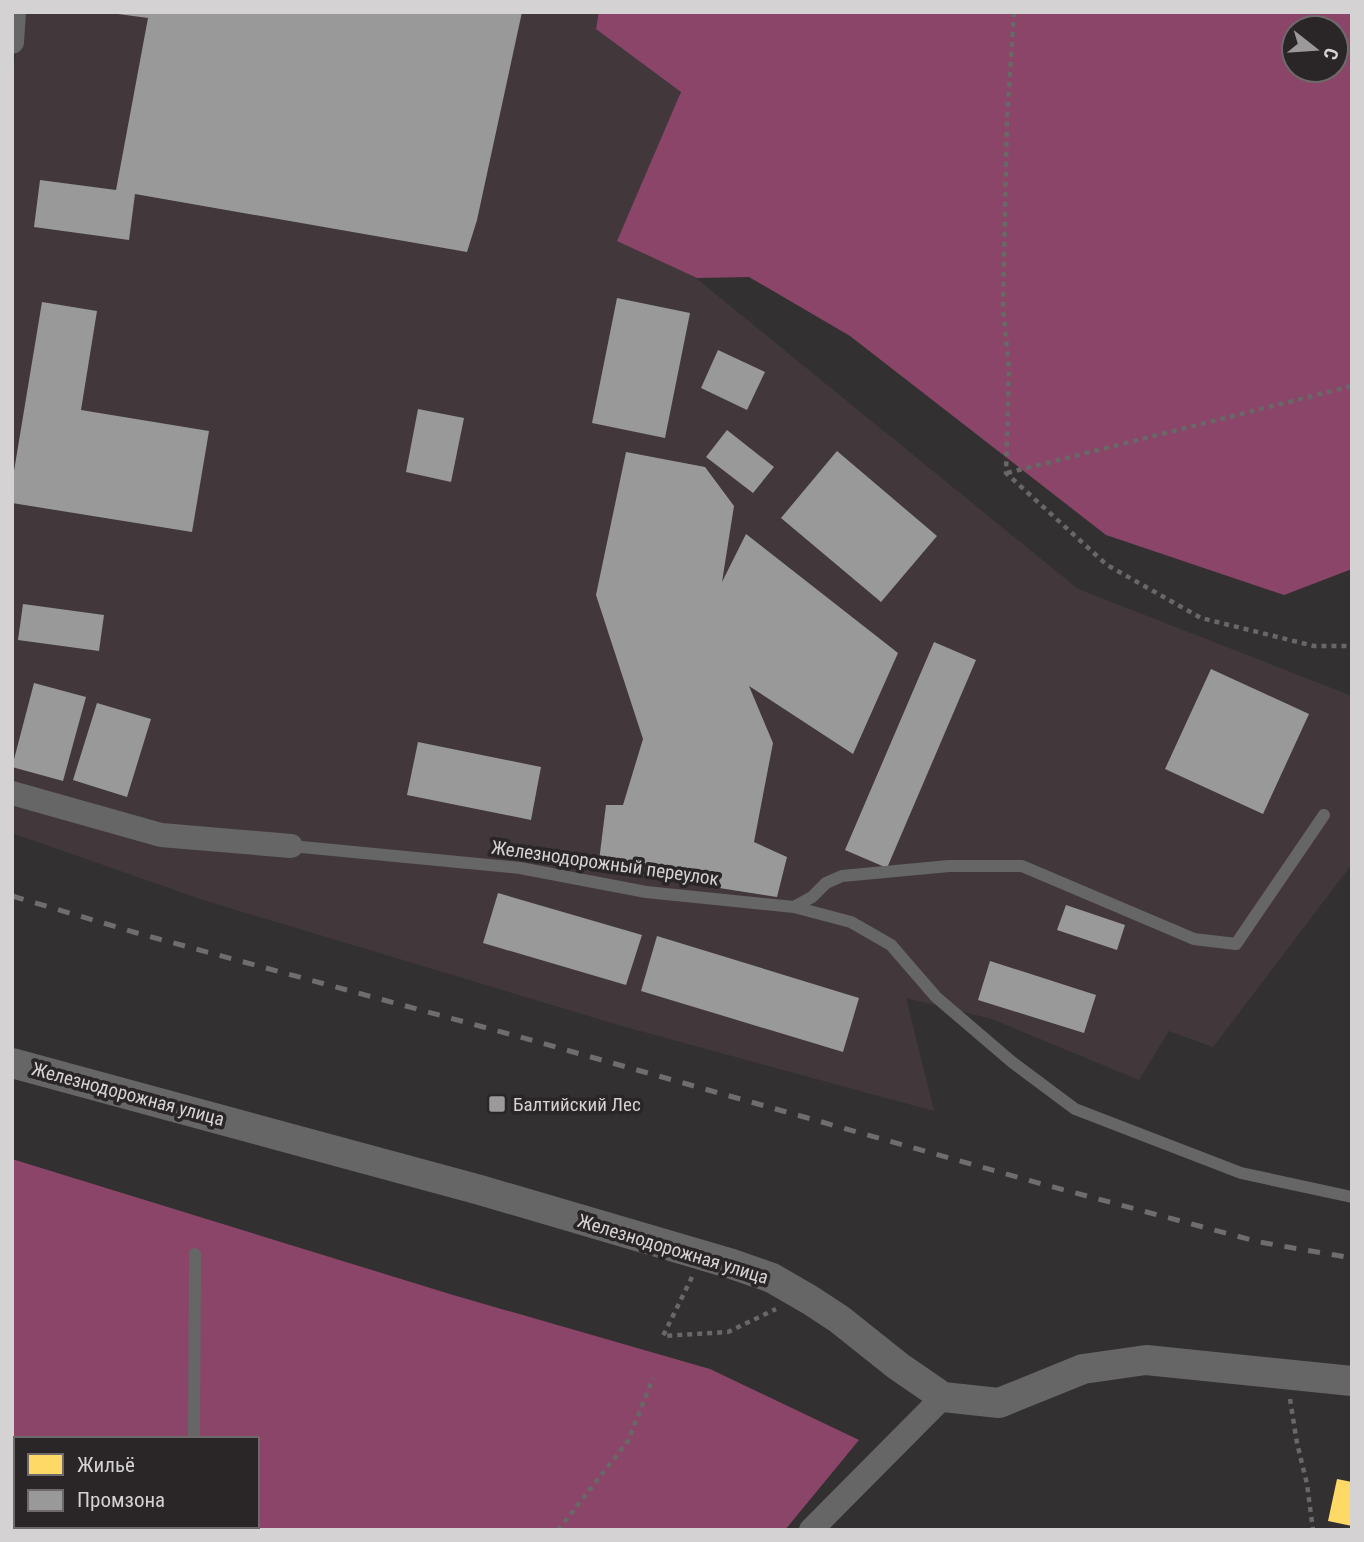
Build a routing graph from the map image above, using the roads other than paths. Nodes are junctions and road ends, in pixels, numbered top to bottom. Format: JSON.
{"nodes":[{"id":1,"x":14,"y":12,"type":"edge"},
{"id":2,"x":12,"y":42,"type":"edge"},
{"id":3,"x":12,"y":793,"type":"edge"},
{"id":4,"x":1325,"y":815,"type":"dead end"},
{"id":5,"x":291,"y":846,"type":"joint"},
{"id":6,"x":794,"y":907,"type":"junction"},
{"id":7,"x":12,"y":1063,"type":"edge"},
{"id":8,"x":1352,"y":1197,"type":"edge"},
{"id":9,"x":195,"y":1254,"type":"dead end"},
{"id":10,"x":1352,"y":1381,"type":"edge"},
{"id":11,"x":943,"y":1397,"type":"junction"},
{"id":12,"x":194,"y":1437,"type":"edge"},
{"id":13,"x":811,"y":1530,"type":"edge"}],
"edges":[{"from":1,"to":2,"type":"street"},
{"from":3,"to":5,"type":"street"},
{"from":4,"to":6,"type":"lane"},
{"from":5,"to":6,"type":"lane","name":"Железнодорожный переулок"},
{"from":6,"to":8,"type":"lane"},
{"from":7,"to":11,"type":"street","name":"Железнодорожная улица"},
{"from":9,"to":12,"type":"lane"},
{"from":10,"to":11,"type":"street","name":"Железнодорожная улица"},
{"from":11,"to":13,"type":"street"}]}
